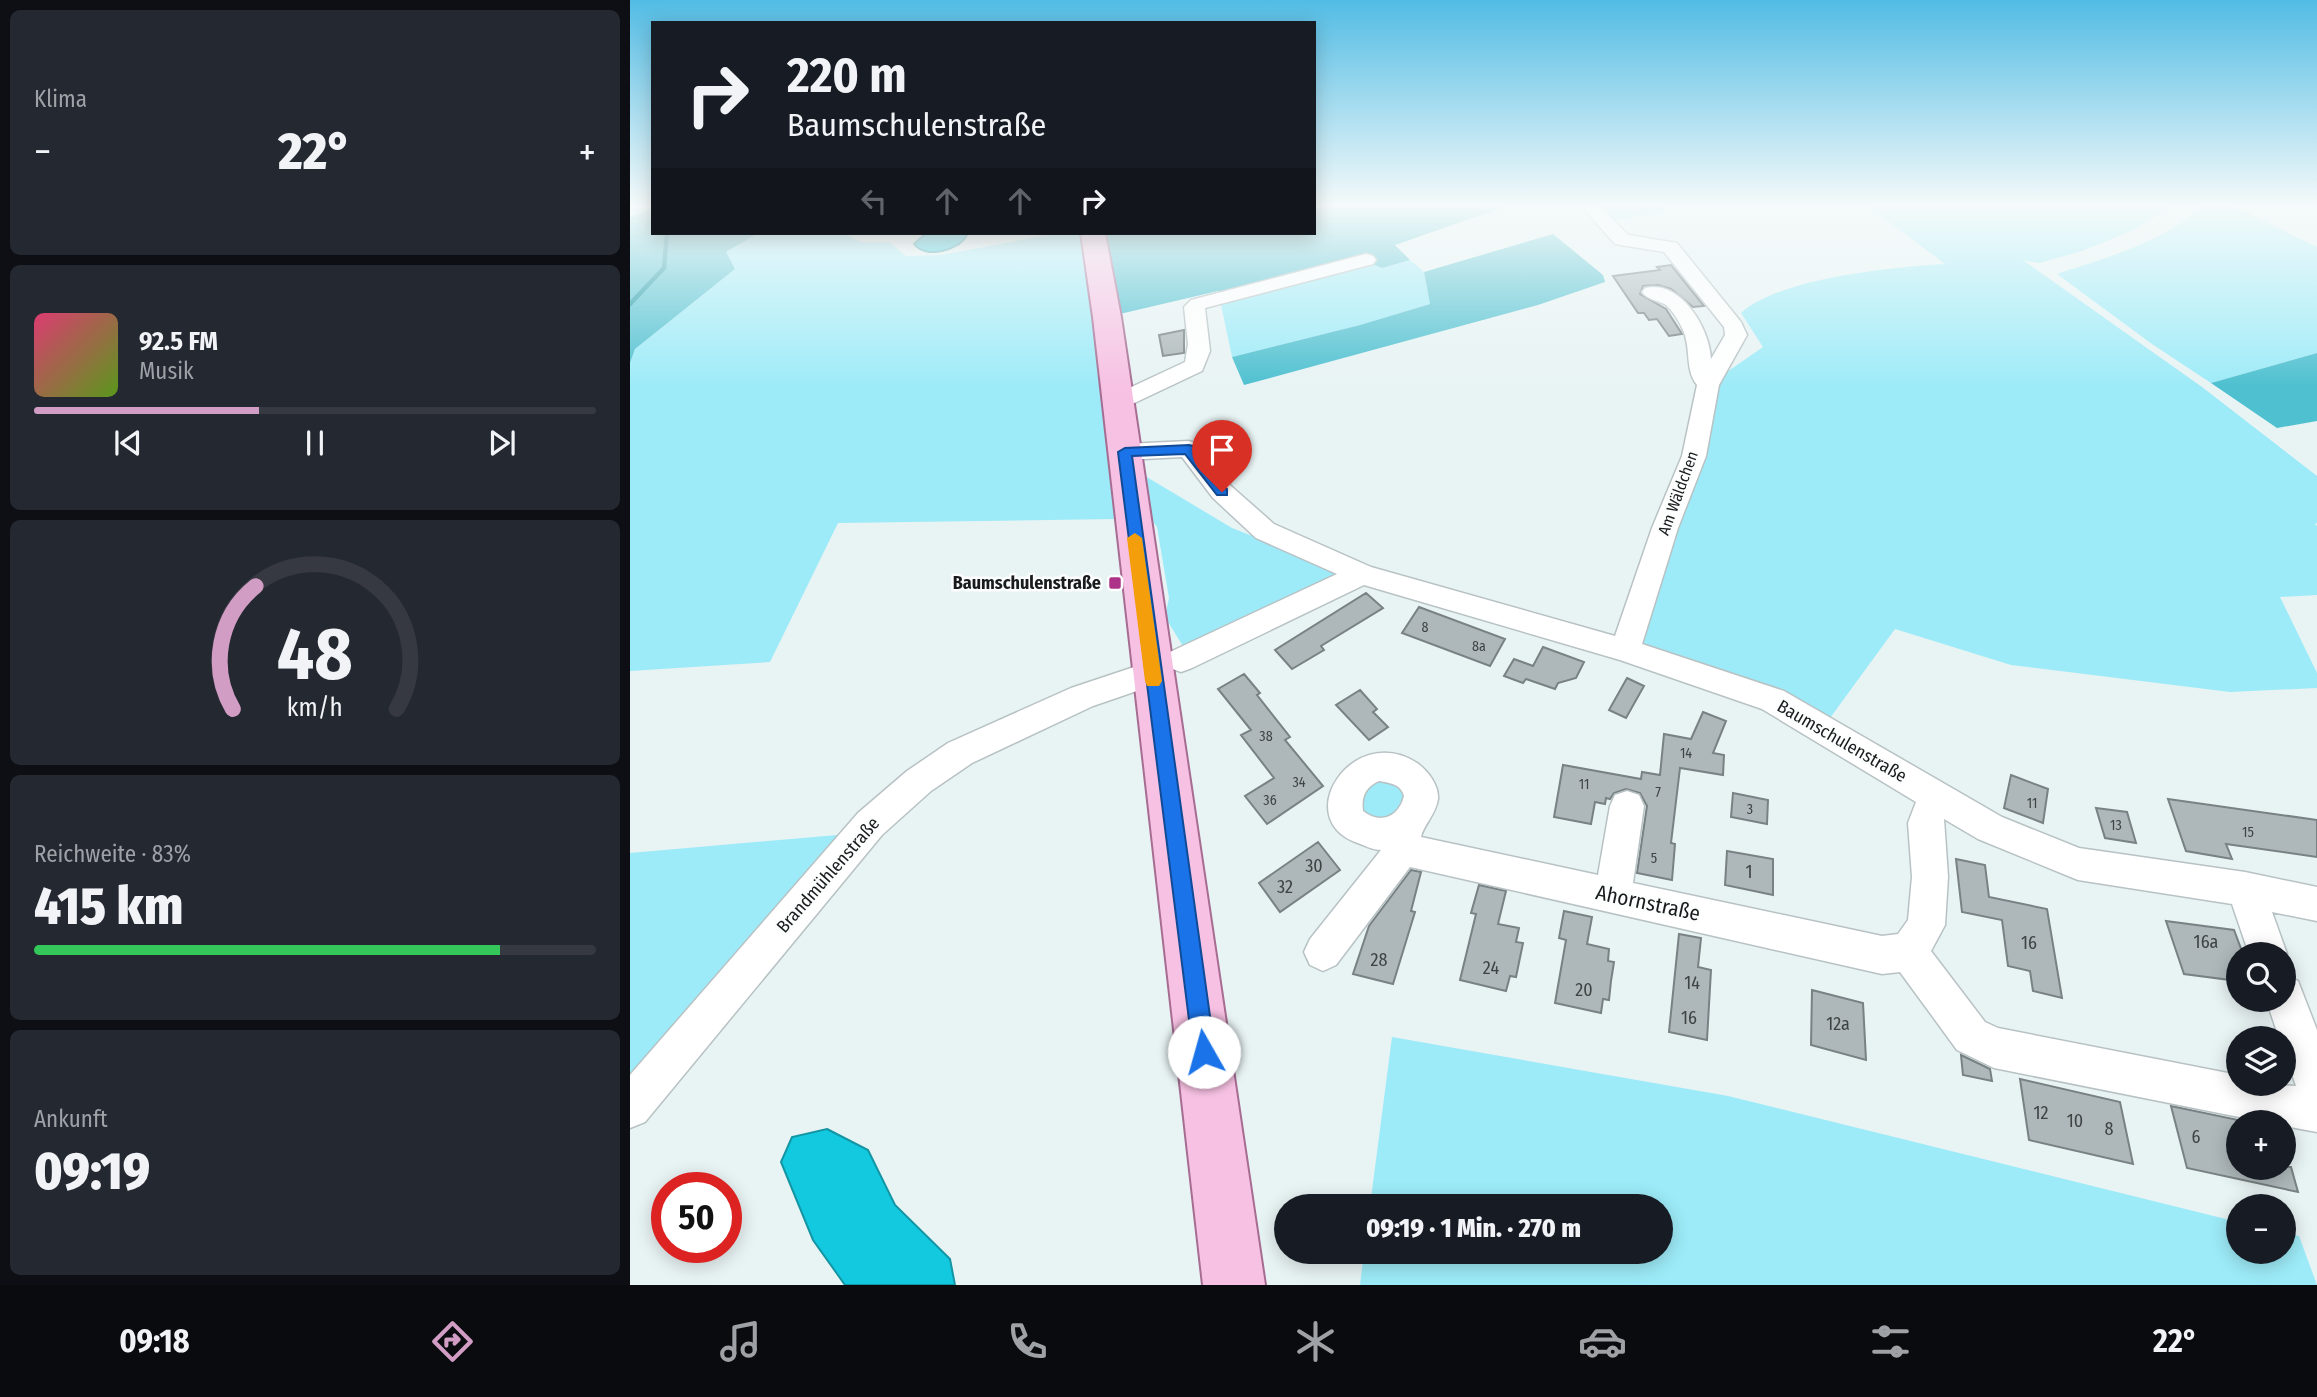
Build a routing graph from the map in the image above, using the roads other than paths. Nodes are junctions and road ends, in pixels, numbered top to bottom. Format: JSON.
{"nodes":[{"id":1,"x":1098,"y":267,"type":"edge"},
{"id":2,"x":1339,"y":267,"type":"edge"},
{"id":3,"x":1686,"y":267,"type":"edge"},
{"id":4,"x":1652,"y":292,"type":"dead end"},
{"id":5,"x":1708,"y":385,"type":"junction"},
{"id":6,"x":1118,"y":402,"type":"junction"},
{"id":7,"x":1125,"y":452,"type":"junction"},
{"id":8,"x":1362,"y":574,"type":"junction"},
{"id":9,"x":1625,"y":650,"type":"junction"},
{"id":10,"x":1166,"y":666,"type":"junction"},
{"id":11,"x":1935,"y":795,"type":"junction"},
{"id":12,"x":1627,"y":806,"type":"dead end"},
{"id":13,"x":2245,"y":889,"type":"junction"},
{"id":14,"x":1613,"y":895,"type":"junction"},
{"id":15,"x":2317,"y":904,"type":"edge"},
{"id":16,"x":2264,"y":942,"type":"edge"},
{"id":17,"x":1909,"y":951,"type":"junction"},
{"id":18,"x":1324,"y":952,"type":"dead end"},
{"id":19,"x":2290,"y":1012,"type":"edge"},
{"id":20,"x":2317,"y":1085,"type":"edge"},
{"id":21,"x":630,"y":1108,"type":"edge"},
{"id":22,"x":2317,"y":1111,"type":"edge"},
{"id":23,"x":1234,"y":1285,"type":"edge"}],
"edges":[{"from":1,"to":6,"type":"main road"},
{"from":2,"to":6,"type":"street"},
{"from":3,"to":5,"type":"street","name":"Am Wäldchen"},
{"from":4,"to":5,"type":"street"},
{"from":5,"to":9,"type":"street","name":"Am Wäldchen"},
{"from":6,"to":7,"type":"main road"},
{"from":7,"to":8,"type":"street","name":"Baumschulenstraße"},
{"from":7,"to":10,"type":"main road"},
{"from":8,"to":9,"type":"street","name":"Baumschulenstraße"},
{"from":8,"to":10,"type":"street"},
{"from":9,"to":11,"type":"street","name":"Baumschulenstraße"},
{"from":10,"to":21,"type":"street","name":"Brandmühlenstraße"},
{"from":10,"to":23,"type":"main road"},
{"from":11,"to":13,"type":"street","name":"Baumschulenstraße"},
{"from":11,"to":17,"type":"street"},
{"from":12,"to":14,"type":"street"},
{"from":13,"to":15,"type":"street","name":"Baumschulenstraße"},
{"from":13,"to":16,"type":"street"},
{"from":14,"to":17,"type":"street","name":"Ahornstraße"},
{"from":14,"to":18,"type":"street","name":"Ahornstraße"},
{"from":17,"to":22,"type":"street"},
{"from":19,"to":20,"type":"street"}]}
